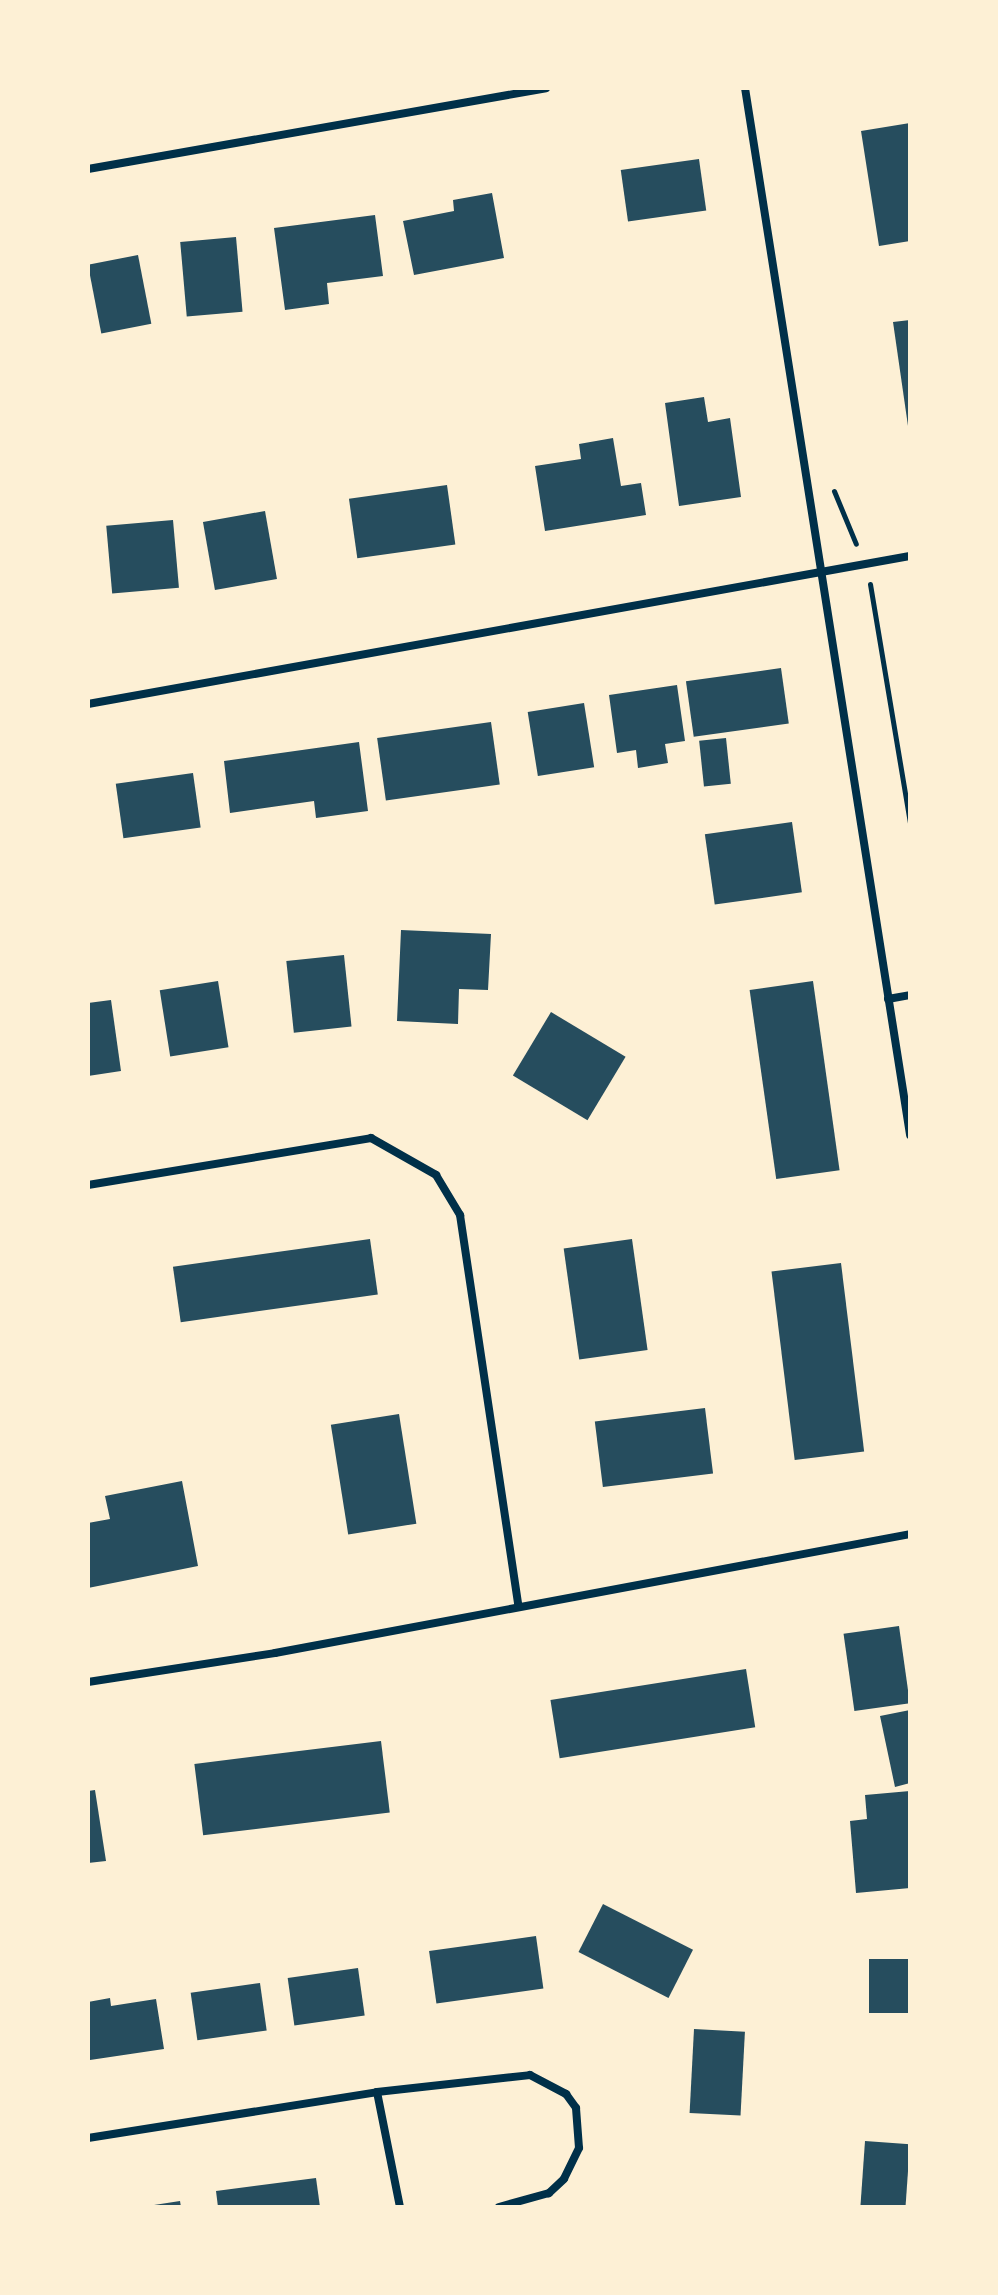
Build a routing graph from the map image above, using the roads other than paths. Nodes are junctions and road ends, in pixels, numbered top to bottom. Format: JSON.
{"nodes":[{"id":1,"x":546,"y":88,"type":"edge"},
{"id":2,"x":745,"y":88,"type":"edge"},
{"id":3,"x":88,"y":169,"type":"edge"},
{"id":4,"x":910,"y":556,"type":"edge"},
{"id":5,"x":821,"y":573,"type":"junction"},
{"id":6,"x":88,"y":704,"type":"edge"},
{"id":7,"x":910,"y":995,"type":"edge"},
{"id":8,"x":888,"y":999,"type":"junction"},
{"id":9,"x":910,"y":1135,"type":"edge"},
{"id":10,"x":88,"y":1185,"type":"edge"},
{"id":11,"x":910,"y":1534,"type":"edge"},
{"id":12,"x":518,"y":1604,"type":"junction"},
{"id":13,"x":88,"y":1682,"type":"edge"},
{"id":14,"x":377,"y":2092,"type":"junction"},
{"id":15,"x":88,"y":2138,"type":"edge"},
{"id":16,"x":400,"y":2207,"type":"edge"},
{"id":17,"x":499,"y":2207,"type":"edge"}],
"edges":[{"from":1,"to":3,"type":"street"},
{"from":2,"to":5,"type":"street"},
{"from":4,"to":5,"type":"street"},
{"from":5,"to":6,"type":"street"},
{"from":5,"to":8,"type":"street"},
{"from":7,"to":8,"type":"street"},
{"from":8,"to":9,"type":"street"},
{"from":10,"to":12,"type":"street"},
{"from":11,"to":12,"type":"street"},
{"from":12,"to":13,"type":"street"},
{"from":14,"to":15,"type":"street"},
{"from":14,"to":16,"type":"street"},
{"from":14,"to":17,"type":"street"}]}
